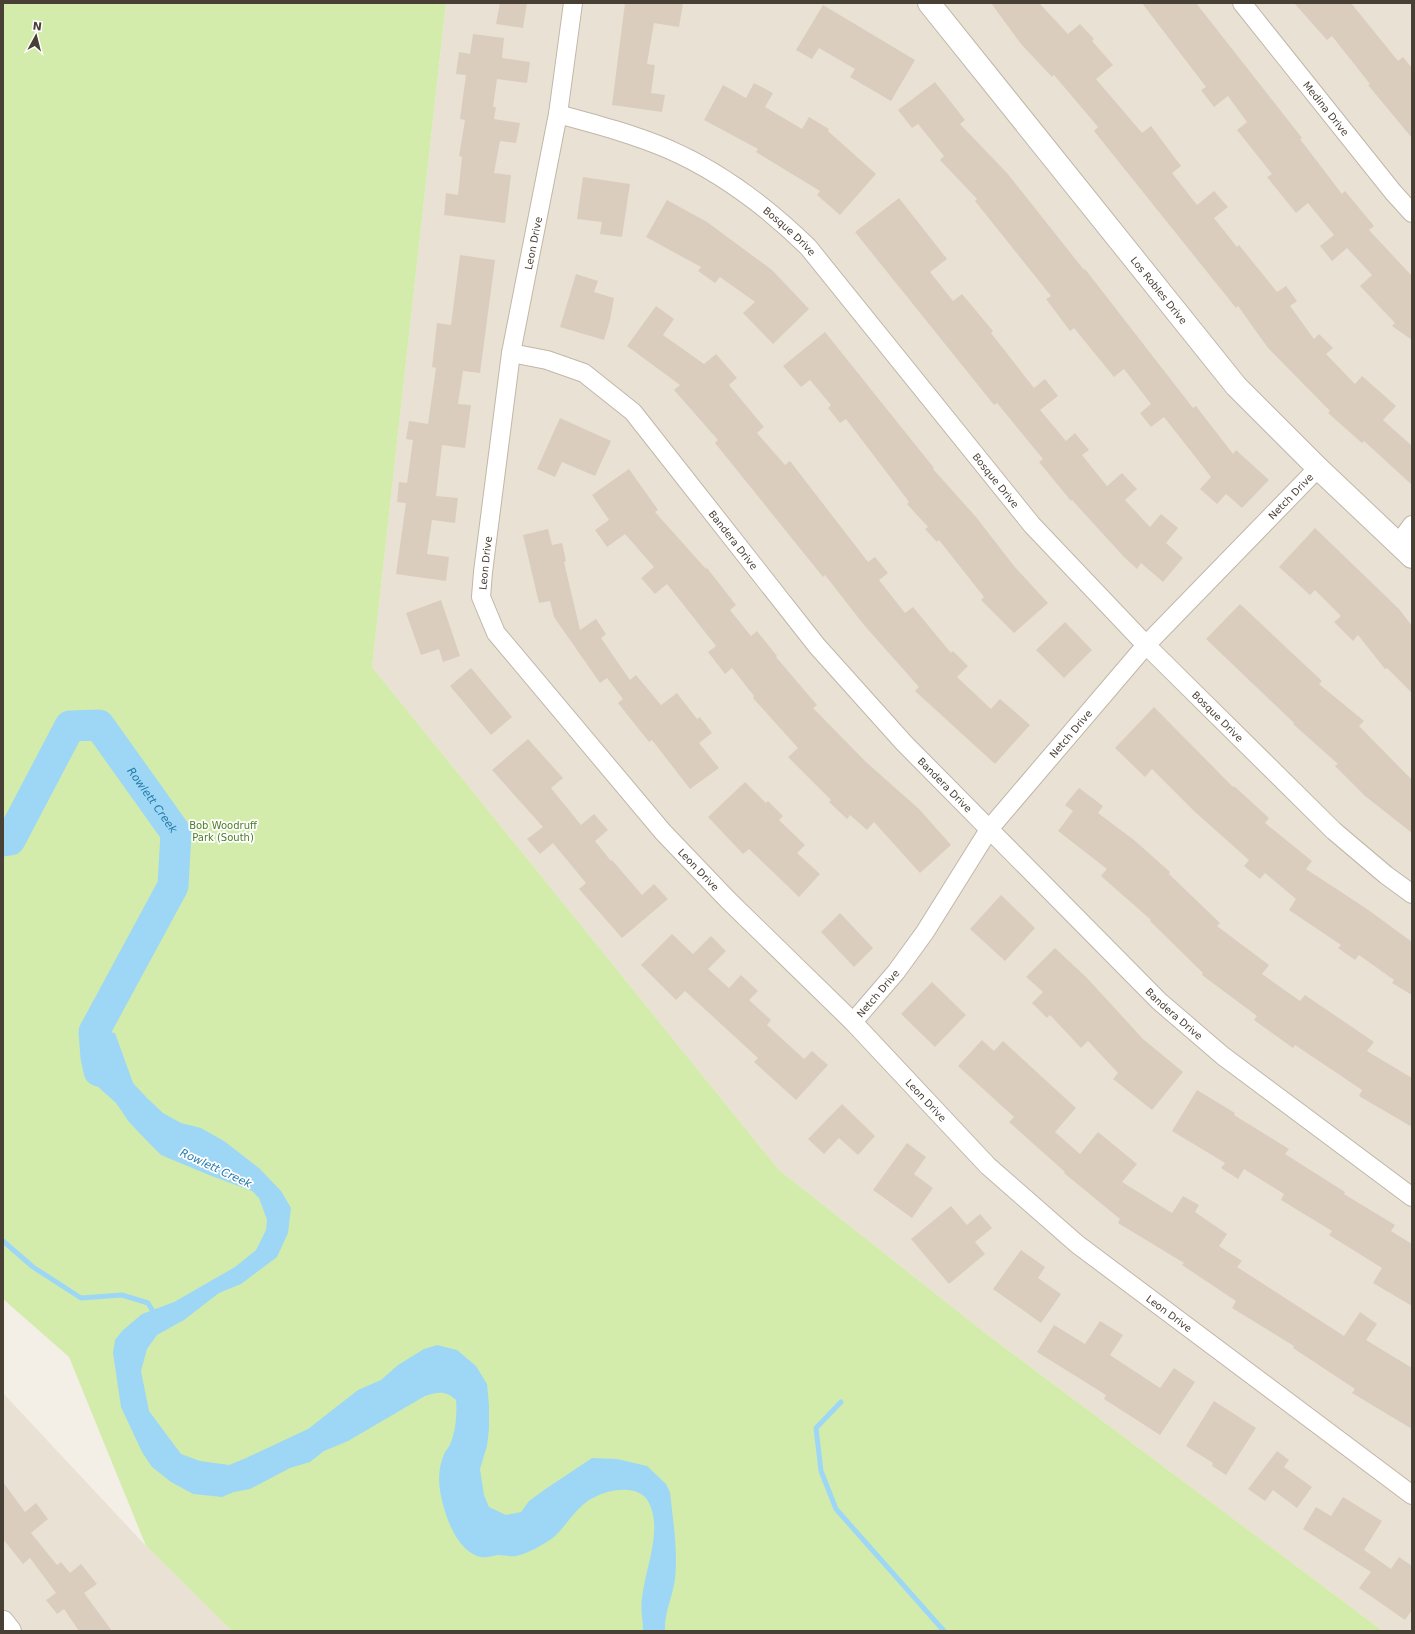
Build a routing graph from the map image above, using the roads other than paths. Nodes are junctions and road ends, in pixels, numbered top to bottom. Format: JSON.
{"nodes":[{"id":1,"x":574,"y":3,"type":"edge"},
{"id":2,"x":929,"y":3,"type":"edge"},
{"id":3,"x":1242,"y":3,"type":"edge"},
{"id":4,"x":558,"y":114,"type":"junction"},
{"id":5,"x":1412,"y":214,"type":"edge"},
{"id":6,"x":511,"y":353,"type":"junction"},
{"id":7,"x":1318,"y":468,"type":"junction"},
{"id":8,"x":1412,"y":526,"type":"edge"},
{"id":9,"x":1405,"y":550,"type":"edge"},
{"id":10,"x":1146,"y":645,"type":"junction"},
{"id":11,"x":990,"y":828,"type":"junction"},
{"id":12,"x":1412,"y":894,"type":"edge"},
{"id":13,"x":852,"y":1022,"type":"junction"},
{"id":14,"x":1412,"y":1197,"type":"edge"},
{"id":15,"x":1412,"y":1495,"type":"edge"},
{"id":16,"x":3,"y":1622,"type":"edge"},
{"id":17,"x":10,"y":1631,"type":"edge"}],
"edges":[{"from":1,"to":4,"type":"street","name":"Leon Drive"},
{"from":2,"to":7,"type":"street","name":"Los Robles Drive"},
{"from":3,"to":5,"type":"street","name":"Medina Drive"},
{"from":4,"to":6,"type":"street","name":"Leon Drive"},
{"from":4,"to":10,"type":"street","name":"Bosque Drive"},
{"from":6,"to":11,"type":"street","name":"Bandera Drive"},
{"from":6,"to":13,"type":"street","name":"Leon Drive"},
{"from":7,"to":9,"type":"street","name":"Los Robles Drive"},
{"from":7,"to":10,"type":"street","name":"Netch Drive"},
{"from":8,"to":9,"type":"street"},
{"from":10,"to":11,"type":"street","name":"Netch Drive"},
{"from":10,"to":12,"type":"street","name":"Bosque Drive"},
{"from":11,"to":13,"type":"street","name":"Netch Drive"},
{"from":11,"to":14,"type":"street","name":"Bandera Drive"},
{"from":13,"to":15,"type":"street","name":"Leon Drive"},
{"from":16,"to":17,"type":"street"}]}
